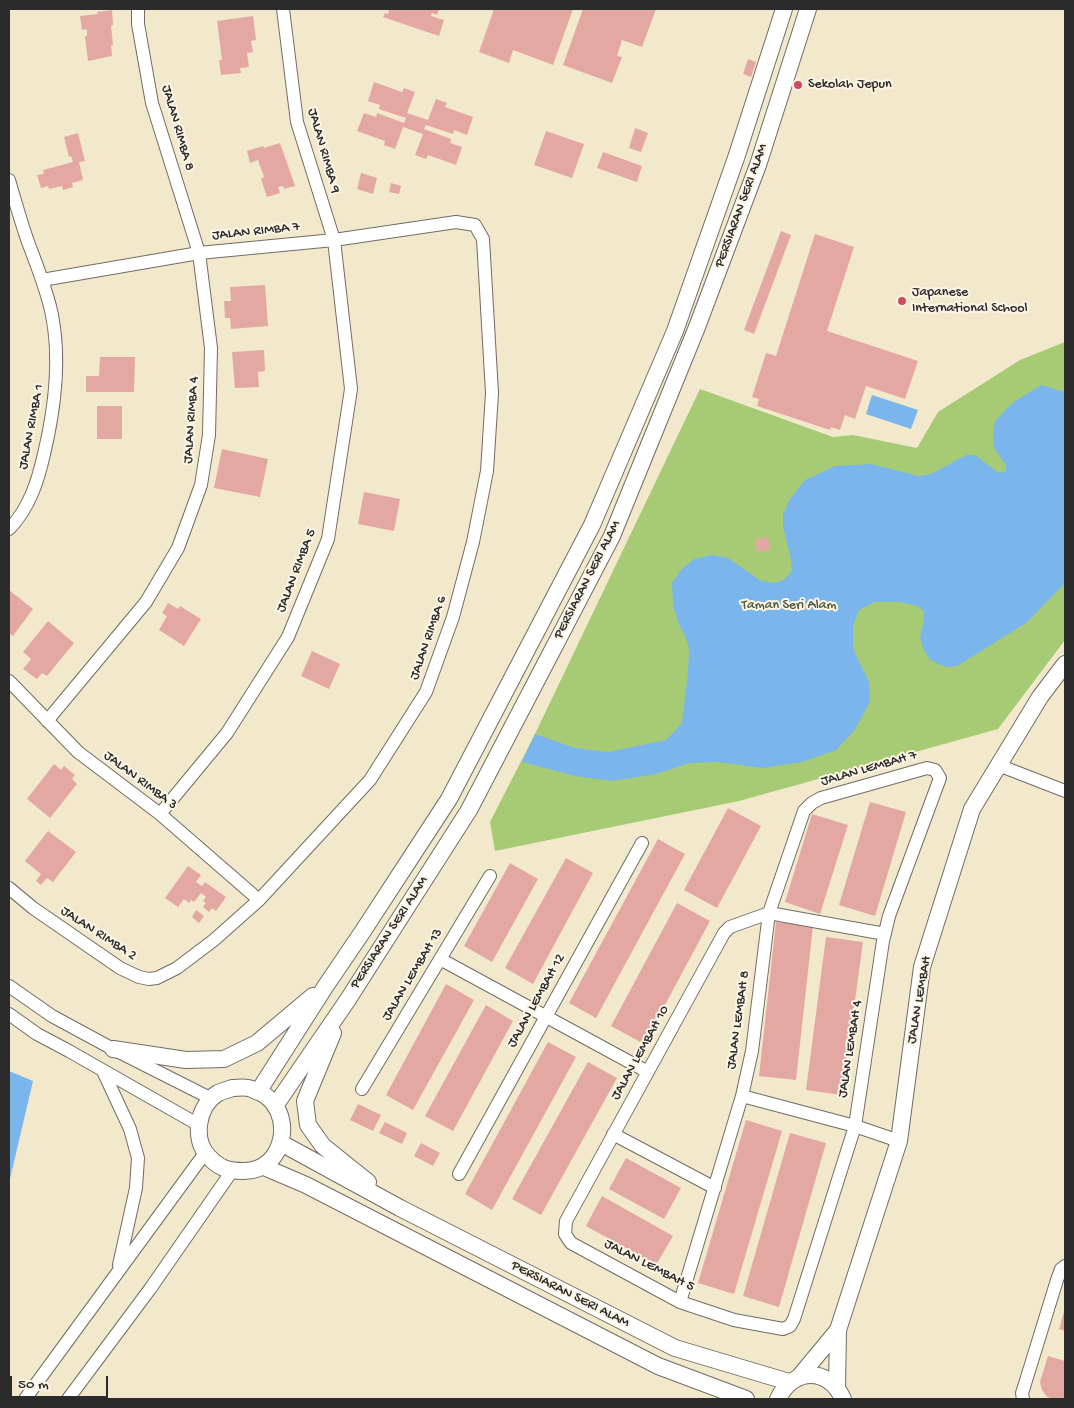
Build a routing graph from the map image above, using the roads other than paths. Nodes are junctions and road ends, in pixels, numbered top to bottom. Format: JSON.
{"nodes":[{"id":1,"x":138,"y":9,"type":"edge"},
{"id":2,"x":283,"y":9,"type":"edge"},
{"id":3,"x":784,"y":9,"type":"edge"},
{"id":4,"x":808,"y":9,"type":"edge"},
{"id":5,"x":9,"y":180,"type":"edge"},
{"id":6,"x":475,"y":225,"type":"joint"},
{"id":7,"x":334,"y":240,"type":"junction"},
{"id":8,"x":199,"y":253,"type":"junction"},
{"id":9,"x":42,"y":280,"type":"junction"},
{"id":10,"x":9,"y":529,"type":"edge"},
{"id":11,"x":1065,"y":664,"type":"edge"},
{"id":12,"x":9,"y":681,"type":"edge"},
{"id":13,"x":47,"y":721,"type":"junction"},
{"id":14,"x":998,"y":765,"type":"junction"},
{"id":15,"x":935,"y":770,"type":"joint"},
{"id":16,"x":1065,"y":791,"type":"edge"},
{"id":17,"x":812,"y":803,"type":"joint"},
{"id":18,"x":160,"y":814,"type":"junction"},
{"id":19,"x":642,"y":843,"type":"dead end"},
{"id":20,"x":490,"y":876,"type":"dead end"},
{"id":21,"x":9,"y":888,"type":"edge"},
{"id":22,"x":258,"y":900,"type":"junction"},
{"id":23,"x":768,"y":913,"type":"junction"},
{"id":24,"x":884,"y":934,"type":"junction"},
{"id":25,"x":440,"y":959,"type":"junction"},
{"id":26,"x":177,"y":968,"type":"joint"},
{"id":27,"x":9,"y":986,"type":"edge"},
{"id":28,"x":325,"y":987,"type":"junction"},
{"id":29,"x":347,"y":1001,"type":"junction"},
{"id":30,"x":9,"y":1014,"type":"edge"},
{"id":31,"x":546,"y":1016,"type":"junction"},
{"id":32,"x":113,"y":1049,"type":"junction"},
{"id":33,"x":104,"y":1071,"type":"junction"},
{"id":34,"x":648,"y":1072,"type":"junction"},
{"id":35,"x":362,"y":1089,"type":"dead end"},
{"id":36,"x":258,"y":1092,"type":"junction"},
{"id":37,"x":742,"y":1096,"type":"junction"},
{"id":38,"x":212,"y":1099,"type":"junction"},
{"id":39,"x":276,"y":1106,"type":"junction"},
{"id":40,"x":199,"y":1125,"type":"junction"},
{"id":41,"x":855,"y":1126,"type":"junction"},
{"id":42,"x":613,"y":1134,"type":"junction"},
{"id":43,"x":899,"y":1141,"type":"junction"},
{"id":44,"x":281,"y":1143,"type":"junction"},
{"id":45,"x":205,"y":1153,"type":"junction"},
{"id":46,"x":264,"y":1167,"type":"junction"},
{"id":47,"x":232,"y":1171,"type":"junction"},
{"id":48,"x":459,"y":1174,"type":"dead end"},
{"id":49,"x":714,"y":1188,"type":"junction"},
{"id":50,"x":400,"y":1208,"type":"junction"},
{"id":51,"x":565,"y":1234,"type":"joint"},
{"id":52,"x":1065,"y":1266,"type":"edge"},
{"id":53,"x":118,"y":1270,"type":"junction"},
{"id":54,"x":680,"y":1302,"type":"junction"},
{"id":55,"x":783,"y":1329,"type":"joint"},
{"id":56,"x":838,"y":1330,"type":"junction"},
{"id":57,"x":794,"y":1380,"type":"junction"},
{"id":58,"x":1023,"y":1393,"type":"edge"},
{"id":59,"x":843,"y":1396,"type":"edge"},
{"id":60,"x":25,"y":1399,"type":"edge"},
{"id":61,"x":68,"y":1399,"type":"edge"},
{"id":62,"x":746,"y":1399,"type":"edge"},
{"id":63,"x":778,"y":1399,"type":"edge"}],
"edges":[{"from":1,"to":8,"type":"street","name":"JALAN RIMBA 8"},
{"from":2,"to":7,"type":"street","name":"JALAN RIMBA 9"},
{"from":3,"to":28,"type":"street","name":"PERSIARAN SERI ALAM"},
{"from":4,"to":29,"type":"street","name":"PERSIARAN SERI ALAM"},
{"from":5,"to":9,"type":"street","name":"JALAN RIMBA 1"},
{"from":6,"to":7,"type":"street","name":"JALAN RIMBA 7"},
{"from":6,"to":22,"type":"street","name":"JALAN RIMBA 6"},
{"from":7,"to":8,"type":"street","name":"JALAN RIMBA 7"},
{"from":7,"to":18,"type":"street","name":"JALAN RIMBA 5"},
{"from":8,"to":9,"type":"street","name":"JALAN RIMBA 7"},
{"from":8,"to":13,"type":"street","name":"JALAN RIMBA 4"},
{"from":9,"to":10,"type":"street","name":"JALAN RIMBA 1"},
{"from":11,"to":14,"type":"street","name":"JALAN LEMBAH"},
{"from":12,"to":13,"type":"street","name":"JALAN RIMBA 3"},
{"from":13,"to":18,"type":"street","name":"JALAN RIMBA 3"},
{"from":14,"to":16,"type":"street"},
{"from":14,"to":43,"type":"street","name":"JALAN LEMBAH"},
{"from":15,"to":17,"type":"street","name":"JALAN LEMBAH 7"},
{"from":15,"to":24,"type":"street","name":"JALAN LEMBAH 4"},
{"from":17,"to":23,"type":"street","name":"JALAN LEMBAH 8"},
{"from":18,"to":22,"type":"street","name":"JALAN RIMBA 3"},
{"from":19,"to":31,"type":"street","name":"JALAN LEMBAH 12"},
{"from":20,"to":25,"type":"street","name":"JALAN LEMBAH 13"},
{"from":21,"to":26,"type":"street","name":"JALAN RIMBA 2"},
{"from":22,"to":26,"type":"street","name":"JALAN RIMBA 6"},
{"from":23,"to":24,"type":"street"},
{"from":23,"to":34,"type":"street","name":"JALAN LEMBAH 10"},
{"from":23,"to":37,"type":"street","name":"JALAN LEMBAH 8"},
{"from":24,"to":41,"type":"street","name":"JALAN LEMBAH 4"},
{"from":25,"to":31,"type":"street"},
{"from":25,"to":35,"type":"street","name":"JALAN LEMBAH 13"},
{"from":27,"to":32,"type":"street"},
{"from":28,"to":32,"type":"street"},
{"from":28,"to":36,"type":"street","name":"PERSIARAN SERI ALAM"},
{"from":29,"to":39,"type":"street","name":"PERSIARAN SERI ALAM"},
{"from":29,"to":50,"type":"street"},
{"from":30,"to":33,"type":"street"},
{"from":31,"to":34,"type":"street"},
{"from":31,"to":48,"type":"street","name":"JALAN LEMBAH 12"},
{"from":32,"to":38,"type":"street"},
{"from":33,"to":40,"type":"street"},
{"from":33,"to":53,"type":"street"},
{"from":34,"to":42,"type":"street","name":"JALAN LEMBAH 10"},
{"from":36,"to":38,"type":"street"},
{"from":36,"to":39,"type":"street"},
{"from":37,"to":41,"type":"street"},
{"from":37,"to":49,"type":"street","name":"JALAN LEMBAH 8"},
{"from":38,"to":40,"type":"street"},
{"from":39,"to":44,"type":"street"},
{"from":40,"to":45,"type":"street"},
{"from":41,"to":43,"type":"street"},
{"from":41,"to":55,"type":"street","name":"JALAN LEMBAH 4"},
{"from":42,"to":49,"type":"street"},
{"from":42,"to":51,"type":"street","name":"JALAN LEMBAH 10"},
{"from":43,"to":56,"type":"street","name":"JALAN LEMBAH"},
{"from":44,"to":46,"type":"street"},
{"from":44,"to":50,"type":"street","name":"PERSIARAN SERI ALAM"},
{"from":45,"to":47,"type":"street"},
{"from":45,"to":53,"type":"street"},
{"from":46,"to":47,"type":"street"},
{"from":46,"to":62,"type":"street","name":"PERSIARAN SERI ALAM"},
{"from":47,"to":61,"type":"street"},
{"from":49,"to":54,"type":"street","name":"JALAN LEMBAH 8"},
{"from":50,"to":57,"type":"street","name":"PERSIARAN SERI ALAM"},
{"from":51,"to":54,"type":"street","name":"JALAN LEMBAH 5"},
{"from":52,"to":58,"type":"street"},
{"from":53,"to":60,"type":"street"},
{"from":54,"to":55,"type":"street","name":"JALAN LEMBAH 5"},
{"from":56,"to":57,"type":"street","name":"JALAN LEMBAH"},
{"from":56,"to":59,"type":"street","name":"JALAN LEMBAH"},
{"from":57,"to":59,"type":"street","name":"PERSIARAN SERI ALAM"},
{"from":57,"to":63,"type":"street","name":"JALAN LEMBAH"}]}
